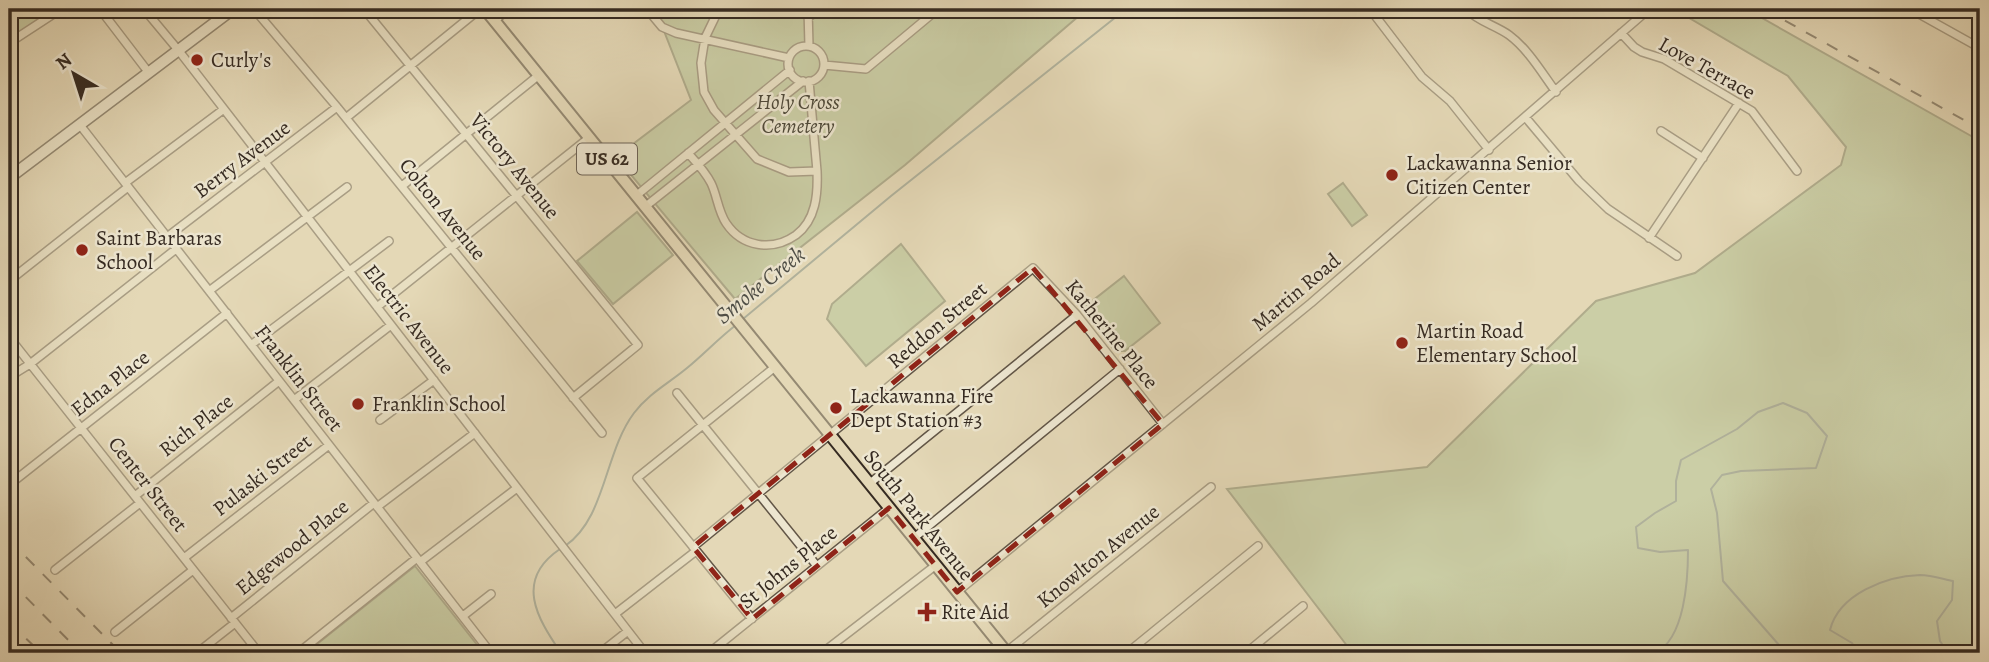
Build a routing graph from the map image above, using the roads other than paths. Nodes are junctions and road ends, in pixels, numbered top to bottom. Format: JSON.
{"nodes":[{"id":1,"x":61,"y":9,"type":"edge"},
{"id":2,"x":100,"y":9,"type":"edge"},
{"id":3,"x":144,"y":9,"type":"edge"},
{"id":4,"x":233,"y":9,"type":"edge"},
{"id":5,"x":254,"y":9,"type":"edge"},
{"id":6,"x":364,"y":9,"type":"edge"},
{"id":7,"x":482,"y":9,"type":"edge"},
{"id":8,"x":509,"y":9,"type":"edge"},
{"id":9,"x":647,"y":9,"type":"edge"},
{"id":10,"x":719,"y":9,"type":"edge"},
{"id":11,"x":808,"y":9,"type":"edge"},
{"id":12,"x":819,"y":9,"type":"edge"},
{"id":13,"x":937,"y":9,"type":"edge"},
{"id":14,"x":1370,"y":9,"type":"edge"},
{"id":15,"x":1466,"y":9,"type":"edge"},
{"id":16,"x":1910,"y":9,"type":"edge"},
{"id":17,"x":1931,"y":9,"type":"edge"},
{"id":18,"x":1644,"y":10,"type":"edge"},
{"id":19,"x":1923,"y":16,"type":"junction"},
{"id":20,"x":808,"y":18,"type":"junction"},
{"id":21,"x":495,"y":20,"type":"junction"},
{"id":22,"x":1621,"y":33,"type":"junction"},
{"id":23,"x":705,"y":38,"type":"junction"},
{"id":24,"x":9,"y":43,"type":"edge"},
{"id":25,"x":809,"y":46,"type":"junction"},
{"id":26,"x":1980,"y":48,"type":"edge"},
{"id":27,"x":179,"y":51,"type":"junction"},
{"id":28,"x":789,"y":58,"type":"junction"},
{"id":29,"x":411,"y":65,"type":"junction"},
{"id":30,"x":824,"y":65,"type":"junction"},
{"id":31,"x":790,"y":70,"type":"junction"},
{"id":32,"x":149,"y":73,"type":"junction"},
{"id":33,"x":539,"y":75,"type":"junction"},
{"id":34,"x":806,"y":81,"type":"junction"},
{"id":35,"x":1556,"y":92,"type":"junction"},
{"id":36,"x":1739,"y":103,"type":"junction"},
{"id":37,"x":337,"y":107,"type":"junction"},
{"id":38,"x":223,"y":109,"type":"junction"},
{"id":39,"x":346,"y":118,"type":"junction"},
{"id":40,"x":1526,"y":118,"type":"junction"},
{"id":41,"x":725,"y":123,"type":"junction"},
{"id":42,"x":80,"y":125,"type":"junction"},
{"id":43,"x":1661,"y":131,"type":"dead end"},
{"id":44,"x":467,"y":134,"type":"junction"},
{"id":45,"x":735,"y":135,"type":"junction"},
{"id":46,"x":590,"y":137,"type":"junction"},
{"id":47,"x":1489,"y":150,"type":"junction"},
{"id":48,"x":688,"y":153,"type":"junction"},
{"id":49,"x":1703,"y":158,"type":"junction"},
{"id":50,"x":266,"y":163,"type":"junction"},
{"id":51,"x":699,"y":164,"type":"junction"},
{"id":52,"x":817,"y":171,"type":"junction"},
{"id":53,"x":1797,"y":171,"type":"dead end"},
{"id":54,"x":9,"y":178,"type":"edge"},
{"id":55,"x":127,"y":185,"type":"junction"},
{"id":56,"x":402,"y":186,"type":"junction"},
{"id":57,"x":347,"y":187,"type":"dead end"},
{"id":58,"x":516,"y":195,"type":"junction"},
{"id":59,"x":637,"y":195,"type":"junction"},
{"id":60,"x":646,"y":206,"type":"junction"},
{"id":61,"x":308,"y":218,"type":"junction"},
{"id":62,"x":167,"y":237,"type":"junction"},
{"id":63,"x":1649,"y":238,"type":"junction"},
{"id":64,"x":389,"y":241,"type":"dead end"},
{"id":65,"x":452,"y":247,"type":"junction"},
{"id":66,"x":176,"y":249,"type":"junction"},
{"id":67,"x":1677,"y":257,"type":"dead end"},
{"id":68,"x":1034,"y":268,"type":"joint"},
{"id":69,"x":350,"y":271,"type":"junction"},
{"id":70,"x":9,"y":281,"type":"edge"},
{"id":71,"x":209,"y":291,"type":"junction"},
{"id":72,"x":377,"y":307,"type":"junction"},
{"id":73,"x":227,"y":313,"type":"junction"},
{"id":74,"x":1077,"y":315,"type":"junction"},
{"id":75,"x":391,"y":325,"type":"junction"},
{"id":76,"x":9,"y":338,"type":"edge"},
{"id":77,"x":251,"y":345,"type":"junction"},
{"id":78,"x":30,"y":364,"type":"junction"},
{"id":79,"x":775,"y":367,"type":"junction"},
{"id":80,"x":1119,"y":369,"type":"junction"},
{"id":81,"x":9,"y":377,"type":"edge"},
{"id":82,"x":433,"y":380,"type":"junction"},
{"id":83,"x":279,"y":382,"type":"junction"},
{"id":84,"x":677,"y":393,"type":"dead end"},
{"id":85,"x":573,"y":398,"type":"junction"},
{"id":86,"x":294,"y":400,"type":"junction"},
{"id":87,"x":380,"y":420,"type":"dead end"},
{"id":88,"x":1163,"y":424,"type":"junction"},
{"id":89,"x":702,"y":425,"type":"junction"},
{"id":90,"x":81,"y":428,"type":"junction"},
{"id":91,"x":475,"y":433,"type":"junction"},
{"id":92,"x":602,"y":433,"type":"dead end"},
{"id":93,"x":831,"y":436,"type":"junction"},
{"id":94,"x":329,"y":444,"type":"junction"},
{"id":95,"x":14,"y":481,"type":"dead end"},
{"id":96,"x":869,"y":484,"type":"junction"},
{"id":97,"x":1211,"y":487,"type":"dead end"},
{"id":98,"x":517,"y":488,"type":"junction"},
{"id":99,"x":759,"y":494,"type":"junction"},
{"id":100,"x":137,"y":499,"type":"junction"},
{"id":101,"x":376,"y":505,"type":"junction"},
{"id":102,"x":889,"y":508,"type":"junction"},
{"id":103,"x":914,"y":538,"type":"junction"},
{"id":104,"x":1258,"y":546,"type":"dead end"},
{"id":105,"x":695,"y":549,"type":"junction"},
{"id":106,"x":184,"y":558,"type":"junction"},
{"id":107,"x":419,"y":560,"type":"junction"},
{"id":108,"x":936,"y":565,"type":"junction"},
{"id":109,"x":817,"y":566,"type":"junction"},
{"id":110,"x":55,"y":570,"type":"dead end"},
{"id":111,"x":193,"y":570,"type":"junction"},
{"id":112,"x":957,"y":592,"type":"junction"},
{"id":113,"x":491,"y":594,"type":"dead end"},
{"id":114,"x":1303,"y":606,"type":"dead end"},
{"id":115,"x":615,"y":614,"type":"junction"},
{"id":116,"x":463,"y":616,"type":"junction"},
{"id":117,"x":752,"y":619,"type":"junction"},
{"id":118,"x":233,"y":621,"type":"junction"},
{"id":119,"x":628,"y":631,"type":"junction"},
{"id":120,"x":115,"y":632,"type":"dead end"},
{"id":121,"x":1007,"y":652,"type":"edge"},
{"id":122,"x":197,"y":653,"type":"edge"},
{"id":123,"x":259,"y":653,"type":"edge"},
{"id":124,"x":298,"y":653,"type":"edge"},
{"id":125,"x":491,"y":653,"type":"edge"},
{"id":126,"x":600,"y":653,"type":"edge"},
{"id":127,"x":645,"y":653,"type":"edge"},
{"id":128,"x":709,"y":653,"type":"edge"},
{"id":129,"x":822,"y":653,"type":"edge"},
{"id":130,"x":1127,"y":653,"type":"edge"},
{"id":131,"x":1246,"y":653,"type":"edge"}],
"edges":[{"from":1,"to":24,"type":"street"},
{"from":2,"to":32,"type":"street"},
{"from":3,"to":27,"type":"street","name":"Electric Avenue"},
{"from":4,"to":27,"type":"main road"},
{"from":5,"to":37,"type":"street","name":"Colton Avenue"},
{"from":6,"to":29,"type":"street","name":"Victory Avenue"},
{"from":7,"to":21,"type":"main road","name":"South Park Avenue","number":"US 62"},
{"from":7,"to":29,"type":"street"},
{"from":8,"to":21,"type":"street"},
{"from":9,"to":23,"type":"street"},
{"from":10,"to":23,"type":"street"},
{"from":11,"to":20,"type":"street"},
{"from":12,"to":20,"type":"street"},
{"from":13,"to":30,"type":"street"},
{"from":14,"to":47,"type":"street"},
{"from":15,"to":35,"type":"street"},
{"from":16,"to":19,"type":"street"},
{"from":17,"to":19,"type":"street"},
{"from":18,"to":22,"type":"street","name":"Martin Road"},
{"from":19,"to":26,"type":"street"},
{"from":20,"to":25,"type":"street"},
{"from":21,"to":33,"type":"main road","name":"South Park Avenue","number":"US 62"},
{"from":22,"to":35,"type":"street","name":"Martin Road"},
{"from":22,"to":36,"type":"street","name":"Love Terrace"},
{"from":23,"to":28,"type":"street"},
{"from":23,"to":41,"type":"street"},
{"from":25,"to":28,"type":"street"},
{"from":25,"to":30,"type":"street"},
{"from":27,"to":32,"type":"main road"},
{"from":27,"to":38,"type":"street","name":"Electric Avenue"},
{"from":28,"to":31,"type":"street"},
{"from":29,"to":39,"type":"street"},
{"from":29,"to":44,"type":"street","name":"Victory Avenue"},
{"from":30,"to":34,"type":"street"},
{"from":31,"to":34,"type":"street"},
{"from":31,"to":41,"type":"street"},
{"from":32,"to":42,"type":"main road"},
{"from":33,"to":44,"type":"street"},
{"from":33,"to":46,"type":"main road","name":"South Park Avenue","number":"US 62"},
{"from":34,"to":45,"type":"street"},
{"from":34,"to":52,"type":"street"},
{"from":35,"to":40,"type":"street","name":"Martin Road"},
{"from":36,"to":49,"type":"street"},
{"from":36,"to":53,"type":"street","name":"Love Terrace"},
{"from":37,"to":39,"type":"street","name":"Colton Avenue"},
{"from":37,"to":50,"type":"street","name":"Berry Avenue"},
{"from":38,"to":50,"type":"street","name":"Electric Avenue"},
{"from":38,"to":55,"type":"street"},
{"from":39,"to":56,"type":"street","name":"Colton Avenue"},
{"from":40,"to":47,"type":"street","name":"Martin Road"},
{"from":40,"to":63,"type":"street"},
{"from":41,"to":45,"type":"street"},
{"from":41,"to":48,"type":"street"},
{"from":42,"to":54,"type":"main road"},
{"from":42,"to":55,"type":"street","name":"Franklin Street"},
{"from":43,"to":49,"type":"street"},
{"from":44,"to":56,"type":"street"},
{"from":44,"to":58,"type":"street","name":"Victory Avenue"},
{"from":45,"to":51,"type":"street"},
{"from":45,"to":52,"type":"street"},
{"from":46,"to":58,"type":"street"},
{"from":46,"to":59,"type":"main road","name":"South Park Avenue","number":"US 62"},
{"from":47,"to":88,"type":"street","name":"Martin Road"},
{"from":48,"to":51,"type":"street"},
{"from":48,"to":59,"type":"street"},
{"from":49,"to":63,"type":"street"},
{"from":50,"to":61,"type":"street","name":"Electric Avenue"},
{"from":50,"to":62,"type":"street","name":"Berry Avenue"},
{"from":51,"to":52,"type":"street"},
{"from":51,"to":60,"type":"street"},
{"from":55,"to":62,"type":"street","name":"Franklin Street"},
{"from":55,"to":70,"type":"street"},
{"from":56,"to":65,"type":"street","name":"Colton Avenue"},
{"from":57,"to":61,"type":"street"},
{"from":58,"to":65,"type":"street"},
{"from":58,"to":85,"type":"street","name":"Victory Avenue"},
{"from":59,"to":60,"type":"main road","name":"South Park Avenue","number":"US 62"},
{"from":60,"to":79,"type":"main road","name":"South Park Avenue","number":"US 62"},
{"from":61,"to":69,"type":"street","name":"Electric Avenue"},
{"from":61,"to":71,"type":"street"},
{"from":62,"to":66,"type":"street","name":"Franklin Street"},
{"from":63,"to":67,"type":"street"},
{"from":64,"to":69,"type":"street"},
{"from":65,"to":72,"type":"street"},
{"from":65,"to":85,"type":"street","name":"Colton Avenue"},
{"from":66,"to":71,"type":"street","name":"Franklin Street"},
{"from":66,"to":78,"type":"street"},
{"from":68,"to":74,"type":"street","name":"Katherine Place"},
{"from":68,"to":93,"type":"street","name":"Reddon Street"},
{"from":69,"to":72,"type":"street","name":"Electric Avenue"},
{"from":69,"to":77,"type":"street"},
{"from":71,"to":73,"type":"street","name":"Franklin Street"},
{"from":72,"to":75,"type":"street","name":"Electric Avenue"},
{"from":73,"to":77,"type":"street","name":"Franklin Street"},
{"from":73,"to":90,"type":"street","name":"Edna Place"},
{"from":74,"to":80,"type":"street","name":"Katherine Place"},
{"from":74,"to":96,"type":"street"},
{"from":75,"to":82,"type":"street","name":"Electric Avenue"},
{"from":75,"to":86,"type":"street"},
{"from":76,"to":78,"type":"street","name":"Center Street"},
{"from":77,"to":83,"type":"street","name":"Franklin Street"},
{"from":78,"to":81,"type":"street"},
{"from":78,"to":90,"type":"street","name":"Center Street"},
{"from":79,"to":89,"type":"street"},
{"from":79,"to":93,"type":"main road","name":"South Park Avenue","number":"US 62"},
{"from":80,"to":88,"type":"street","name":"Katherine Place"},
{"from":80,"to":103,"type":"street"},
{"from":82,"to":87,"type":"street"},
{"from":82,"to":91,"type":"street","name":"Electric Avenue"},
{"from":83,"to":86,"type":"street","name":"Franklin Street"},
{"from":83,"to":100,"type":"street","name":"Rich Place"},
{"from":84,"to":89,"type":"street"},
{"from":85,"to":92,"type":"street","name":"Colton Avenue"},
{"from":86,"to":94,"type":"street","name":"Franklin Street"},
{"from":88,"to":112,"type":"street","name":"Martin Road"},
{"from":89,"to":99,"type":"street"},
{"from":89,"to":105,"type":"street"},
{"from":90,"to":95,"type":"street","name":"Edna Place"},
{"from":90,"to":100,"type":"street","name":"Center Street"},
{"from":91,"to":98,"type":"street","name":"Electric Avenue"},
{"from":91,"to":101,"type":"street","name":"Edgewood Place"},
{"from":93,"to":96,"type":"main road","name":"South Park Avenue","number":"US 62"},
{"from":93,"to":99,"type":"street","name":"Reddon Street"},
{"from":94,"to":101,"type":"street","name":"Franklin Street"},
{"from":94,"to":106,"type":"street","name":"Pulaski Street"},
{"from":96,"to":102,"type":"main road","name":"South Park Avenue","number":"US 62"},
{"from":97,"to":121,"type":"street","name":"Knowlton Avenue"},
{"from":98,"to":107,"type":"street"},
{"from":98,"to":115,"type":"street","name":"Electric Avenue"},
{"from":99,"to":105,"type":"street","name":"Reddon Street"},
{"from":99,"to":109,"type":"street"},
{"from":100,"to":106,"type":"street","name":"Center Street"},
{"from":100,"to":110,"type":"street","name":"Rich Place"},
{"from":101,"to":107,"type":"street","name":"Franklin Street"},
{"from":101,"to":118,"type":"street","name":"Edgewood Place"},
{"from":102,"to":103,"type":"main road","name":"South Park Avenue","number":"US 62"},
{"from":102,"to":109,"type":"street","name":"St Johns Place"},
{"from":103,"to":108,"type":"main road","name":"South Park Avenue","number":"US 62"},
{"from":104,"to":130,"type":"street"},
{"from":105,"to":115,"type":"street","name":"Reddon Street"},
{"from":105,"to":117,"type":"street"},
{"from":106,"to":111,"type":"street","name":"Center Street"},
{"from":107,"to":116,"type":"street","name":"Franklin Street"},
{"from":107,"to":124,"type":"street"},
{"from":108,"to":112,"type":"main road","name":"South Park Avenue","number":"US 62"},
{"from":108,"to":129,"type":"street"},
{"from":109,"to":117,"type":"street","name":"St Johns Place"},
{"from":111,"to":118,"type":"street","name":"Center Street"},
{"from":111,"to":120,"type":"street"},
{"from":112,"to":121,"type":"main road","name":"South Park Avenue","number":"US 62"},
{"from":113,"to":116,"type":"street"},
{"from":114,"to":131,"type":"street"},
{"from":115,"to":119,"type":"street","name":"Electric Avenue"},
{"from":116,"to":125,"type":"street","name":"Franklin Street"},
{"from":117,"to":128,"type":"street","name":"St Johns Place"},
{"from":118,"to":122,"type":"street","name":"Edgewood Place"},
{"from":118,"to":123,"type":"street","name":"Center Street"},
{"from":119,"to":126,"type":"street"},
{"from":119,"to":127,"type":"street","name":"Electric Avenue"}]}
